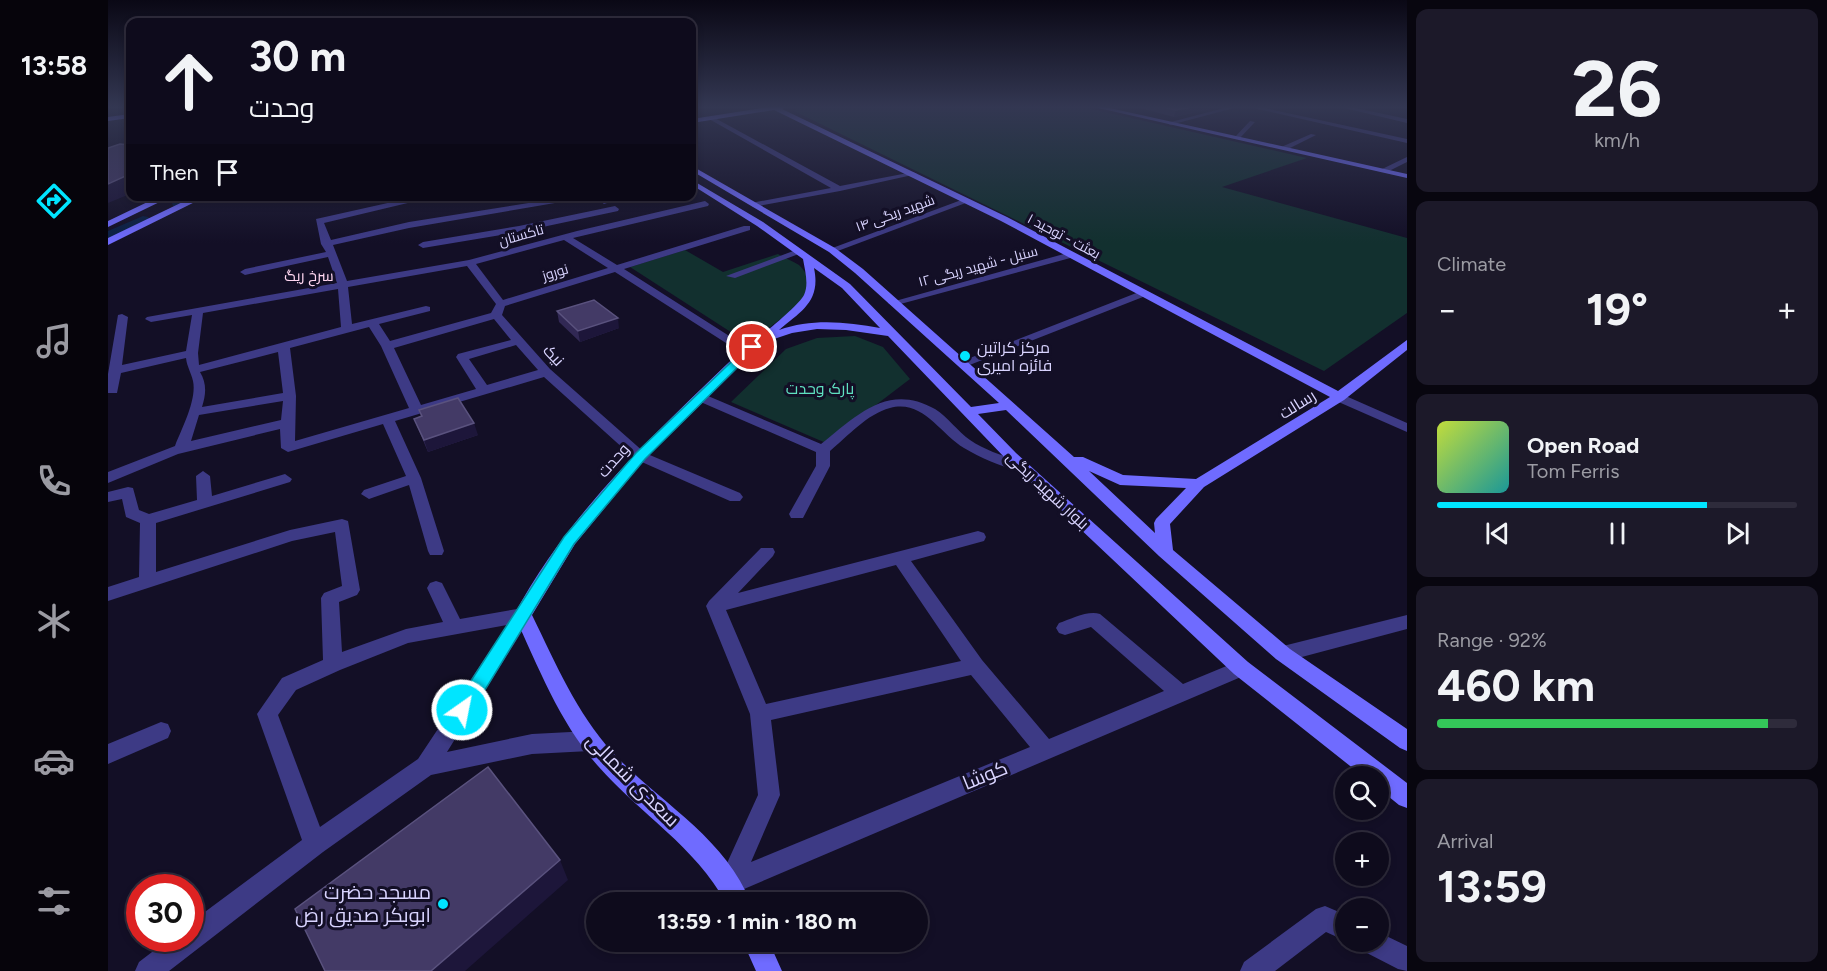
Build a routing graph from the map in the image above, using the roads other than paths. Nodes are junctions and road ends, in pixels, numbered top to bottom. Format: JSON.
{"nodes":[{"id":1,"x":773,"y":152,"type":"edge"},
{"id":2,"x":869,"y":152,"type":"edge"},
{"id":3,"x":1302,"y":152,"type":"edge"},
{"id":4,"x":1407,"y":159,"type":"edge"},
{"id":5,"x":696,"y":170,"type":"edge"},
{"id":6,"x":1384,"y":171,"type":"junction"},
{"id":7,"x":913,"y":174,"type":"junction"},
{"id":8,"x":1407,"y":176,"type":"edge"},
{"id":9,"x":696,"y":184,"type":"edge"},
{"id":10,"x":840,"y":189,"type":"junction"},
{"id":11,"x":158,"y":201,"type":"edge"},
{"id":12,"x":192,"y":201,"type":"edge"},
{"id":13,"x":425,"y":201,"type":"edge"},
{"id":14,"x":508,"y":201,"type":"edge"},
{"id":15,"x":561,"y":201,"type":"edge"},
{"id":16,"x":604,"y":201,"type":"edge"},
{"id":17,"x":967,"y":201,"type":"junction"},
{"id":18,"x":705,"y":204,"type":"dead end"},
{"id":19,"x":756,"y":205,"type":"junction"},
{"id":20,"x":512,"y":209,"type":"junction"},
{"id":21,"x":615,"y":209,"type":"junction"},
{"id":22,"x":139,"y":210,"type":"junction"},
{"id":23,"x":167,"y":213,"type":"junction"},
{"id":24,"x":404,"y":214,"type":"junction"},
{"id":25,"x":563,"y":220,"type":"junction"},
{"id":26,"x":635,"y":221,"type":"junction"},
{"id":27,"x":108,"y":224,"type":"edge"},
{"id":28,"x":747,"y":228,"type":"dead end"},
{"id":29,"x":519,"y":229,"type":"junction"},
{"id":30,"x":580,"y":232,"type":"junction"},
{"id":31,"x":566,"y":237,"type":"junction"},
{"id":32,"x":108,"y":242,"type":"edge"},
{"id":33,"x":535,"y":245,"type":"junction"},
{"id":34,"x":328,"y":249,"type":"junction"},
{"id":35,"x":832,"y":250,"type":"junction"},
{"id":36,"x":803,"y":255,"type":"junction"},
{"id":37,"x":1071,"y":255,"type":"junction"},
{"id":38,"x":427,"y":257,"type":"junction"},
{"id":39,"x":470,"y":263,"type":"junction"},
{"id":40,"x":618,"y":269,"type":"junction"},
{"id":41,"x":245,"y":272,"type":"dead end"},
{"id":42,"x":731,"y":276,"type":"dead end"},
{"id":43,"x":343,"y":285,"type":"junction"},
{"id":44,"x":1144,"y":293,"type":"junction"},
{"id":45,"x":893,"y":303,"type":"junction"},
{"id":46,"x":426,"y":309,"type":"dead end"},
{"id":47,"x":198,"y":310,"type":"junction"},
{"id":48,"x":498,"y":310,"type":"junction"},
{"id":49,"x":122,"y":317,"type":"dead end"},
{"id":50,"x":151,"y":319,"type":"dead end"},
{"id":51,"x":372,"y":322,"type":"junction"},
{"id":52,"x":347,"y":328,"type":"junction"},
{"id":53,"x":890,"y":333,"type":"junction"},
{"id":54,"x":519,"y":341,"type":"junction"},
{"id":55,"x":1407,"y":344,"type":"edge"},
{"id":56,"x":387,"y":346,"type":"junction"},
{"id":57,"x":752,"y":347,"type":"junction"},
{"id":58,"x":284,"y":348,"type":"junction"},
{"id":59,"x":192,"y":353,"type":"junction"},
{"id":60,"x":963,"y":363,"type":"junction"},
{"id":61,"x":116,"y":370,"type":"junction"},
{"id":62,"x":193,"y":370,"type":"junction"},
{"id":63,"x":546,"y":372,"type":"junction"},
{"id":64,"x":112,"y":390,"type":"dead end"},
{"id":65,"x":484,"y":391,"type":"junction"},
{"id":66,"x":290,"y":396,"type":"junction"},
{"id":67,"x":701,"y":397,"type":"junction"},
{"id":68,"x":1339,"y":397,"type":"junction"},
{"id":69,"x":1009,"y":406,"type":"junction"},
{"id":70,"x":417,"y":410,"type":"junction"},
{"id":71,"x":967,"y":411,"type":"junction"},
{"id":72,"x":195,"y":412,"type":"junction"},
{"id":73,"x":388,"y":419,"type":"junction"},
{"id":74,"x":287,"y":423,"type":"junction"},
{"id":75,"x":1407,"y":428,"type":"edge"},
{"id":76,"x":1053,"y":445,"type":"junction"},
{"id":77,"x":182,"y":447,"type":"junction"},
{"id":78,"x":823,"y":450,"type":"junction"},
{"id":79,"x":640,"y":456,"type":"junction"},
{"id":80,"x":1024,"y":468,"type":"junction"},
{"id":81,"x":203,"y":476,"type":"dead end"},
{"id":82,"x":108,"y":478,"type":"edge"},
{"id":83,"x":414,"y":478,"type":"junction"},
{"id":84,"x":285,"y":479,"type":"dead end"},
{"id":85,"x":1199,"y":484,"type":"junction"},
{"id":86,"x":369,"y":494,"type":"dead end"},
{"id":87,"x":108,"y":497,"type":"edge"},
{"id":88,"x":735,"y":497,"type":"dead end"},
{"id":89,"x":205,"y":503,"type":"junction"},
{"id":90,"x":797,"y":514,"type":"dead end"},
{"id":91,"x":148,"y":520,"type":"junction"},
{"id":92,"x":978,"y":537,"type":"dead end"},
{"id":93,"x":436,"y":551,"type":"dead end"},
{"id":94,"x":767,"y":552,"type":"dead end"},
{"id":95,"x":1165,"y":552,"type":"junction"},
{"id":96,"x":900,"y":557,"type":"junction"},
{"id":97,"x":148,"y":580,"type":"junction"},
{"id":98,"x":436,"y":588,"type":"dead end"},
{"id":99,"x":108,"y":594,"type":"edge"},
{"id":100,"x":715,"y":606,"type":"junction"},
{"id":101,"x":523,"y":615,"type":"junction"},
{"id":102,"x":1407,"y":622,"type":"edge"},
{"id":103,"x":456,"y":627,"type":"junction"},
{"id":104,"x":1065,"y":628,"type":"dead end"},
{"id":105,"x":1282,"y":654,"type":"junction"},
{"id":106,"x":333,"y":664,"type":"junction"},
{"id":107,"x":975,"y":666,"type":"junction"},
{"id":108,"x":1241,"y":668,"type":"junction"},
{"id":109,"x":1180,"y":693,"type":"junction"},
{"id":110,"x":760,"y":714,"type":"junction"},
{"id":111,"x":162,"y":731,"type":"dead end"},
{"id":112,"x":590,"y":741,"type":"junction"},
{"id":113,"x":1407,"y":741,"type":"edge"},
{"id":114,"x":1046,"y":750,"type":"junction"},
{"id":115,"x":108,"y":754,"type":"edge"},
{"id":116,"x":426,"y":766,"type":"junction"},
{"id":117,"x":1407,"y":797,"type":"edge"},
{"id":118,"x":315,"y":844,"type":"junction"},
{"id":119,"x":733,"y":892,"type":"edge"},
{"id":120,"x":734,"y":892,"type":"edge"},
{"id":121,"x":736,"y":892,"type":"edge"},
{"id":122,"x":1335,"y":923,"type":"edge"},
{"id":123,"x":204,"y":928,"type":"edge"},
{"id":124,"x":1389,"y":951,"type":"edge"},
{"id":125,"x":173,"y":952,"type":"edge"},
{"id":126,"x":760,"y":952,"type":"edge"},
{"id":127,"x":1407,"y":960,"type":"edge"},
{"id":128,"x":148,"y":971,"type":"edge"},
{"id":129,"x":769,"y":971,"type":"edge"},
{"id":130,"x":1253,"y":971,"type":"edge"}],
"edges":[{"from":1,"to":10,"type":"street"},
{"from":2,"to":7,"type":"street","name":"بعثت - توحید ۱"},
{"from":3,"to":6,"type":"street"},
{"from":4,"to":6,"type":"street"},
{"from":5,"to":19,"type":"street"},
{"from":6,"to":8,"type":"street"},
{"from":7,"to":10,"type":"street"},
{"from":7,"to":17,"type":"street","name":"بعثت - توحید ۱"},
{"from":9,"to":36,"type":"street","name":"بلوار شهید ریگی"},
{"from":10,"to":19,"type":"street"},
{"from":11,"to":22,"type":"street"},
{"from":12,"to":23,"type":"street"},
{"from":13,"to":24,"type":"street"},
{"from":14,"to":20,"type":"street"},
{"from":15,"to":20,"type":"street"},
{"from":16,"to":21,"type":"street"},
{"from":17,"to":35,"type":"street","name":"شهید ریگی ۱۴"},
{"from":17,"to":37,"type":"street","name":"بعثت - توحید ۱"},
{"from":18,"to":26,"type":"street","name":"تاکستان"},
{"from":19,"to":35,"type":"street"},
{"from":20,"to":24,"type":"street"},
{"from":21,"to":25,"type":"street"},
{"from":21,"to":26,"type":"street"},
{"from":22,"to":23,"type":"street"},
{"from":22,"to":27,"type":"street"},
{"from":23,"to":32,"type":"street"},
{"from":24,"to":34,"type":"street"},
{"from":24,"to":34,"type":"street"},
{"from":24,"to":38,"type":"street"},
{"from":25,"to":29,"type":"street"},
{"from":25,"to":30,"type":"street"},
{"from":26,"to":30,"type":"street","name":"تاکستان"},
{"from":28,"to":40,"type":"street","name":"نوروز"},
{"from":29,"to":33,"type":"street"},
{"from":29,"to":38,"type":"street"},
{"from":30,"to":31,"type":"street","name":"تاکستان"},
{"from":31,"to":33,"type":"street","name":"تاکستان"},
{"from":31,"to":40,"type":"street"},
{"from":33,"to":39,"type":"street","name":"تاکستان"},
{"from":34,"to":41,"type":"street"},
{"from":34,"to":43,"type":"street"},
{"from":35,"to":45,"type":"street"},
{"from":36,"to":42,"type":"street"},
{"from":36,"to":53,"type":"street","name":"بلوار شهید ریگی"},
{"from":36,"to":57,"type":"street"},
{"from":37,"to":44,"type":"street","name":"بعثت - توحید ۱"},
{"from":37,"to":45,"type":"street","name":"سنبل - شهید ریگی ۱۲"},
{"from":38,"to":39,"type":"street","name":"تاکستان"},
{"from":38,"to":43,"type":"street","name":"تاکستان"},
{"from":39,"to":48,"type":"street","name":"نیک"},
{"from":40,"to":48,"type":"street","name":"نوروز"},
{"from":40,"to":57,"type":"street"},
{"from":43,"to":47,"type":"street","name":"تاکستان"},
{"from":43,"to":52,"type":"street"},
{"from":44,"to":60,"type":"street"},
{"from":44,"to":68,"type":"street","name":"بعثت - توحید ۱"},
{"from":45,"to":60,"type":"street"},
{"from":46,"to":51,"type":"street"},
{"from":47,"to":50,"type":"street","name":"تاکستان"},
{"from":47,"to":59,"type":"street"},
{"from":48,"to":54,"type":"street","name":"نیک"},
{"from":48,"to":56,"type":"street","name":"نوروز"},
{"from":49,"to":61,"type":"street"},
{"from":51,"to":52,"type":"street"},
{"from":51,"to":56,"type":"street"},
{"from":52,"to":58,"type":"street"},
{"from":53,"to":57,"type":"street"},
{"from":53,"to":71,"type":"street","name":"بلوار شهید ریگی"},
{"from":54,"to":63,"type":"street","name":"نیک"},
{"from":54,"to":65,"type":"street"},
{"from":55,"to":68,"type":"street","name":"رسالت"},
{"from":56,"to":70,"type":"street"},
{"from":57,"to":67,"type":"street","name":"وحدت"},
{"from":58,"to":62,"type":"street"},
{"from":58,"to":66,"type":"street"},
{"from":59,"to":61,"type":"street"},
{"from":59,"to":62,"type":"street"},
{"from":60,"to":69,"type":"street"},
{"from":61,"to":64,"type":"street"},
{"from":62,"to":72,"type":"street"},
{"from":63,"to":65,"type":"street"},
{"from":63,"to":79,"type":"street","name":"نیک"},
{"from":65,"to":70,"type":"street"},
{"from":66,"to":72,"type":"street"},
{"from":66,"to":74,"type":"street"},
{"from":67,"to":78,"type":"street"},
{"from":67,"to":79,"type":"street","name":"وحدت"},
{"from":68,"to":75,"type":"street"},
{"from":68,"to":85,"type":"street","name":"رسالت"},
{"from":69,"to":71,"type":"street"},
{"from":69,"to":76,"type":"street"},
{"from":70,"to":73,"type":"street"},
{"from":71,"to":80,"type":"street","name":"بلوار شهید ریگی"},
{"from":72,"to":77,"type":"street"},
{"from":73,"to":74,"type":"street"},
{"from":73,"to":83,"type":"street"},
{"from":74,"to":77,"type":"street"},
{"from":76,"to":85,"type":"street"},
{"from":76,"to":95,"type":"street"},
{"from":77,"to":82,"type":"street"},
{"from":78,"to":80,"type":"street"},
{"from":78,"to":90,"type":"street"},
{"from":79,"to":88,"type":"street","name":"نیک"},
{"from":79,"to":101,"type":"street","name":"وحدت"},
{"from":80,"to":108,"type":"street","name":"بلوار شهید ریگی"},
{"from":81,"to":89,"type":"street"},
{"from":83,"to":86,"type":"street"},
{"from":83,"to":93,"type":"street"},
{"from":84,"to":89,"type":"street"},
{"from":85,"to":95,"type":"street","name":"رسالت"},
{"from":87,"to":91,"type":"street"},
{"from":89,"to":91,"type":"street"},
{"from":91,"to":97,"type":"street"},
{"from":92,"to":96,"type":"street"},
{"from":94,"to":100,"type":"street"},
{"from":95,"to":105,"type":"street"},
{"from":96,"to":100,"type":"street"},
{"from":96,"to":107,"type":"street"},
{"from":97,"to":99,"type":"street"},
{"from":97,"to":106,"type":"street"},
{"from":98,"to":103,"type":"street"},
{"from":100,"to":110,"type":"street"},
{"from":101,"to":103,"type":"street"},
{"from":101,"to":112,"type":"street","name":"سعدی شمالی"},
{"from":101,"to":116,"type":"street"},
{"from":102,"to":105,"type":"street"},
{"from":103,"to":106,"type":"street"},
{"from":104,"to":109,"type":"street"},
{"from":105,"to":113,"type":"street"},
{"from":106,"to":118,"type":"street"},
{"from":107,"to":110,"type":"street"},
{"from":107,"to":114,"type":"street"},
{"from":108,"to":109,"type":"street","name":"کوشا"},
{"from":108,"to":117,"type":"street","name":"بلوار شهید ریگی"},
{"from":109,"to":114,"type":"street","name":"کوشا"},
{"from":110,"to":120,"type":"street"},
{"from":111,"to":115,"type":"street"},
{"from":112,"to":116,"type":"street"},
{"from":112,"to":119,"type":"street","name":"سعدی شمالی"},
{"from":114,"to":121,"type":"street","name":"کوشا"},
{"from":116,"to":118,"type":"street"},
{"from":118,"to":123,"type":"street"},
{"from":122,"to":130,"type":"street"},
{"from":124,"to":127,"type":"street"},
{"from":125,"to":128,"type":"street"},
{"from":126,"to":129,"type":"street"}]}
